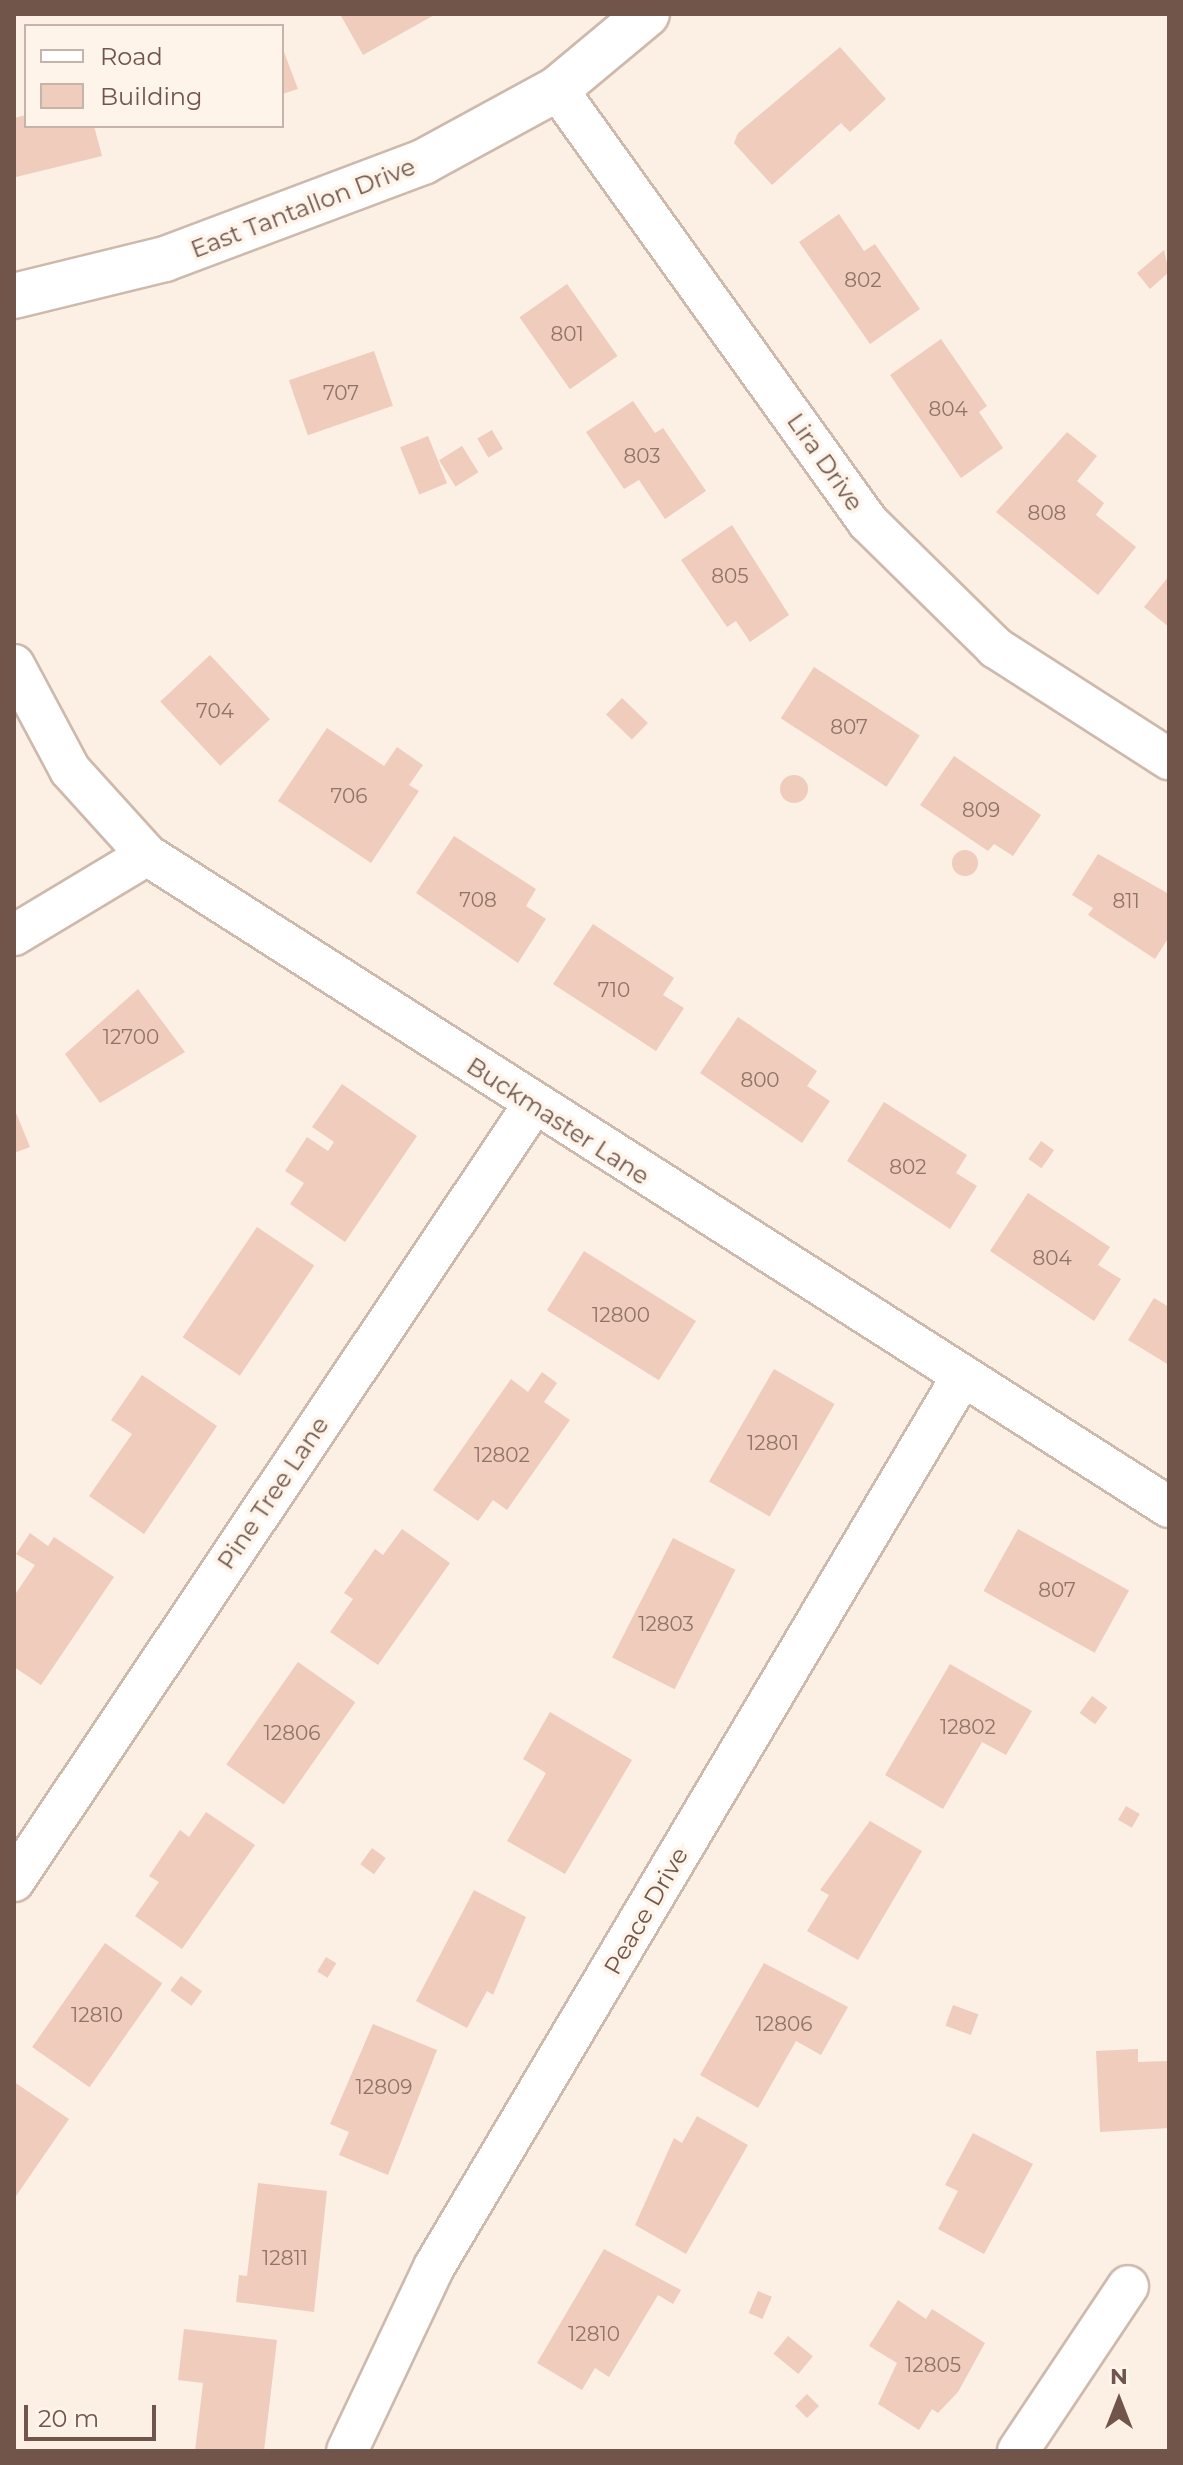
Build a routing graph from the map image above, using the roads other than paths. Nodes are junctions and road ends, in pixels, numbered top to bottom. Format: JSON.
{"nodes":[{"id":1,"x":647,"y":14,"type":"edge"},
{"id":2,"x":557,"y":89,"type":"junction"},
{"id":3,"x":14,"y":296,"type":"edge"},
{"id":4,"x":14,"y":665,"type":"edge"},
{"id":5,"x":1169,"y":759,"type":"edge"},
{"id":6,"x":147,"y":855,"type":"junction"},
{"id":7,"x":14,"y":935,"type":"edge"},
{"id":8,"x":533,"y":1105,"type":"junction"},
{"id":9,"x":961,"y":1378,"type":"junction"},
{"id":10,"x":1169,"y":1507,"type":"edge"},
{"id":11,"x":14,"y":1881,"type":"edge"},
{"id":12,"x":1128,"y":2286,"type":"dead end"},
{"id":13,"x":347,"y":2451,"type":"edge"},
{"id":14,"x":1018,"y":2451,"type":"edge"}],
"edges":[{"from":1,"to":2,"type":"street","name":"East Tantallon Drive"},
{"from":2,"to":3,"type":"street","name":"East Tantallon Drive"},
{"from":2,"to":5,"type":"street","name":"Lira Drive"},
{"from":4,"to":6,"type":"street","name":"Buckmaster Lane"},
{"from":6,"to":7,"type":"street"},
{"from":6,"to":8,"type":"street","name":"Buckmaster Lane"},
{"from":8,"to":9,"type":"street","name":"Buckmaster Lane"},
{"from":8,"to":11,"type":"street","name":"Pine Tree Lane"},
{"from":9,"to":10,"type":"street","name":"Buckmaster Lane"},
{"from":9,"to":13,"type":"street","name":"Peace Drive"},
{"from":12,"to":14,"type":"street"}]}
